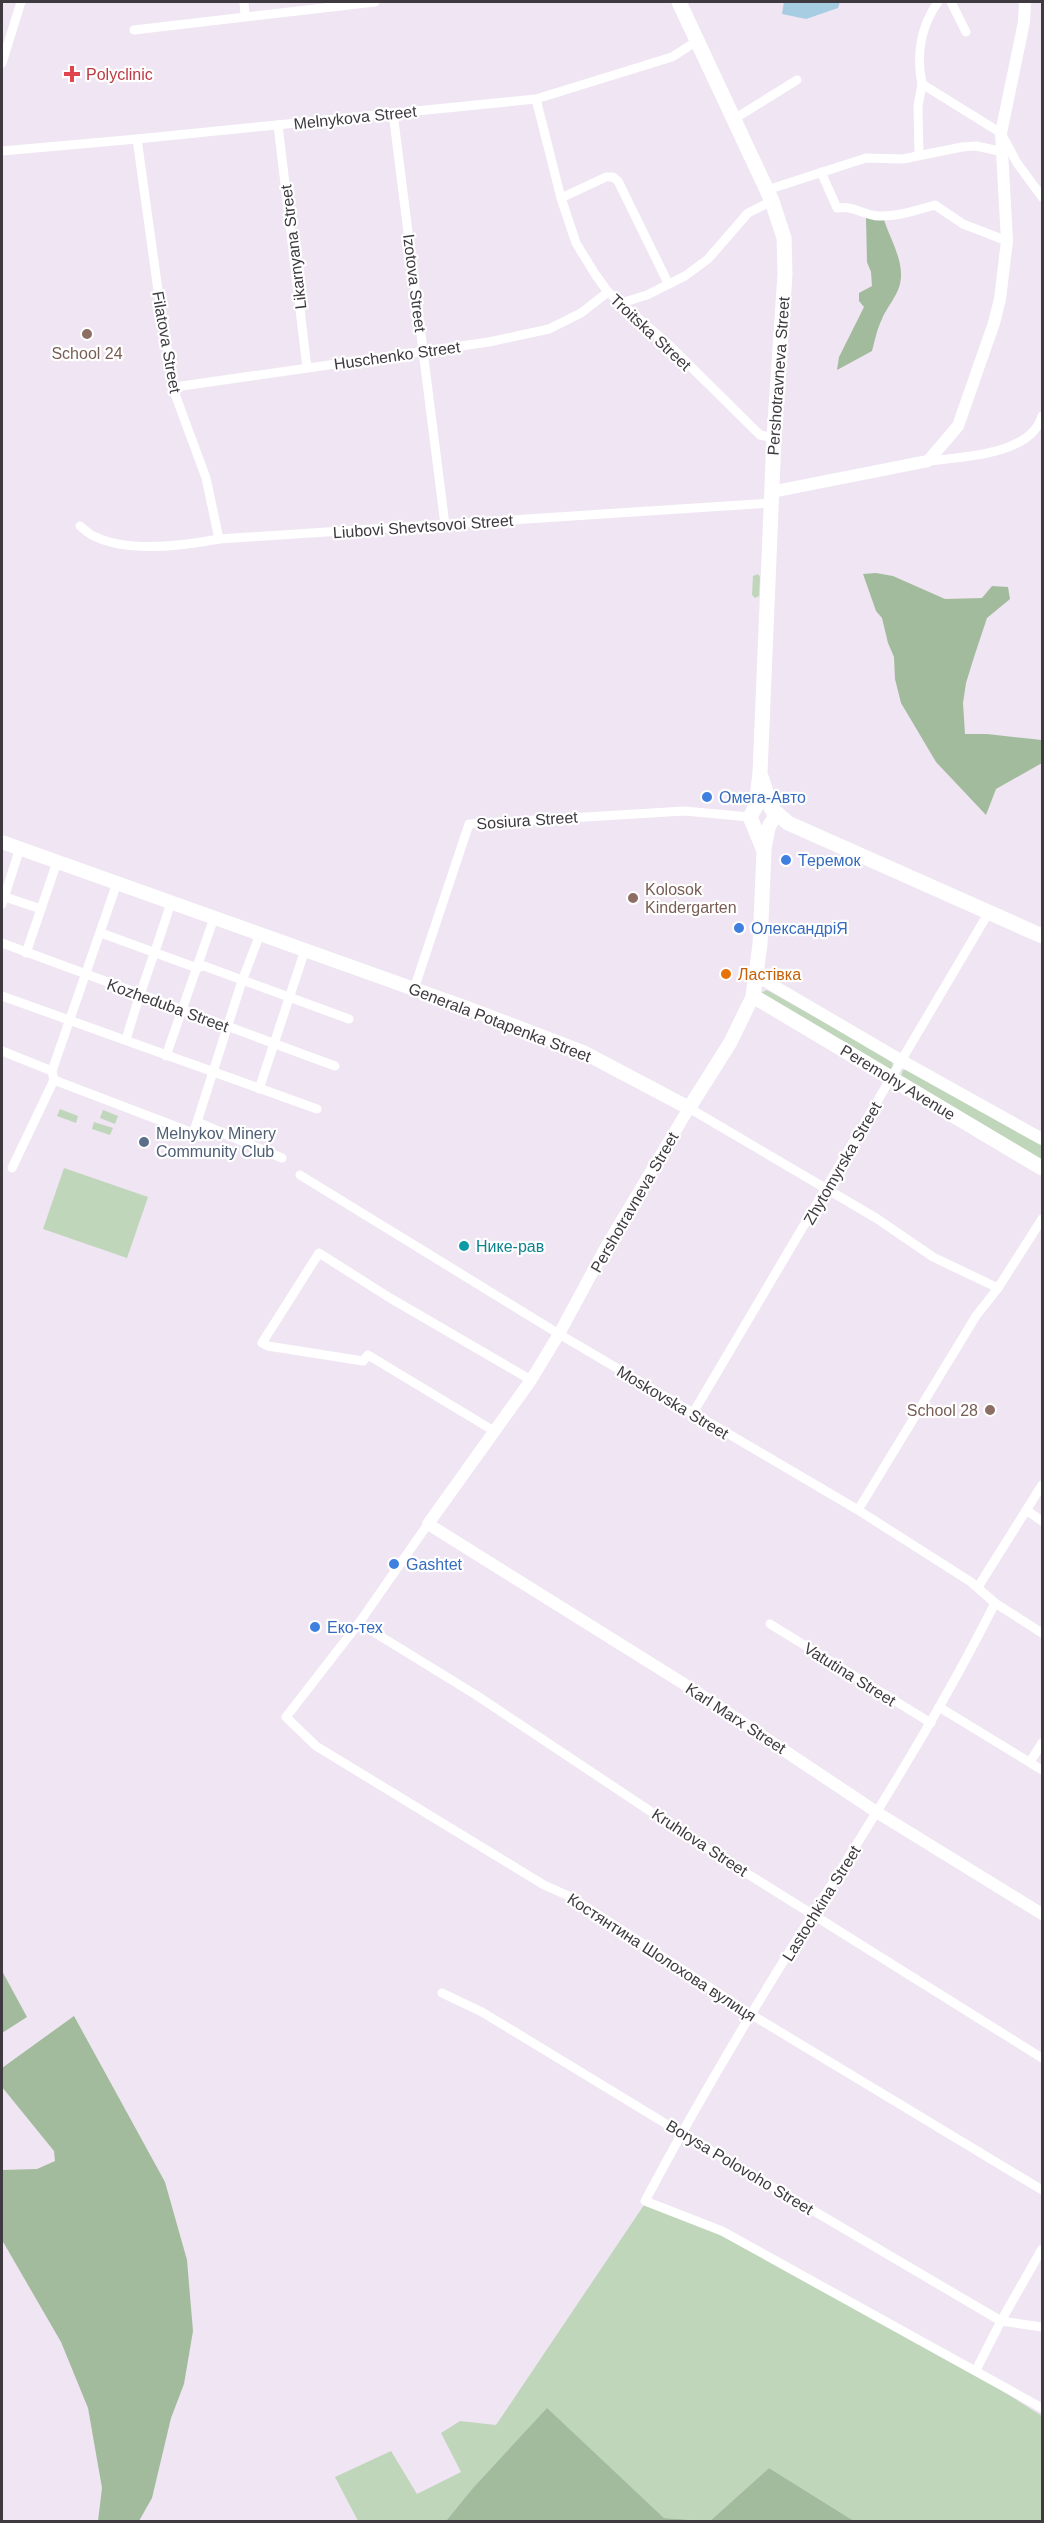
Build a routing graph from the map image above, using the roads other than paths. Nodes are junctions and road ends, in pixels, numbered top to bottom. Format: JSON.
{"nodes":[{"id":1,"x":21,"y":2,"type":"edge"},
{"id":2,"x":244,"y":2,"type":"edge"},
{"id":3,"x":375,"y":2,"type":"edge"},
{"id":4,"x":938,"y":2,"type":"edge"},
{"id":5,"x":951,"y":2,"type":"edge"},
{"id":6,"x":1025,"y":2,"type":"edge"},
{"id":7,"x":683,"y":4,"type":"edge"},
{"id":8,"x":244,"y":15,"type":"junction"},
{"id":9,"x":134,"y":30,"type":"dead end"},
{"id":10,"x":966,"y":32,"type":"dead end"},
{"id":11,"x":697,"y":41,"type":"junction"},
{"id":12,"x":4,"y":44,"type":"edge"},
{"id":13,"x":2,"y":63,"type":"edge"},
{"id":14,"x":797,"y":80,"type":"dead end"},
{"id":15,"x":922,"y":84,"type":"junction"},
{"id":16,"x":537,"y":99,"type":"junction"},
{"id":17,"x":393,"y":113,"type":"junction"},
{"id":18,"x":734,"y":119,"type":"junction"},
{"id":19,"x":278,"y":125,"type":"junction"},
{"id":20,"x":1001,"y":133,"type":"junction"},
{"id":21,"x":137,"y":139,"type":"junction"},
{"id":22,"x":2,"y":151,"type":"edge"},
{"id":23,"x":1004,"y":152,"type":"junction"},
{"id":24,"x":919,"y":155,"type":"junction"},
{"id":25,"x":821,"y":172,"type":"junction"},
{"id":26,"x":769,"y":195,"type":"junction"},
{"id":27,"x":1042,"y":196,"type":"edge"},
{"id":28,"x":561,"y":198,"type":"junction"},
{"id":29,"x":1007,"y":241,"type":"junction"},
{"id":30,"x":668,"y":284,"type":"junction"},
{"id":31,"x":608,"y":292,"type":"junction"},
{"id":32,"x":621,"y":303,"type":"junction"},
{"id":33,"x":424,"y":351,"type":"junction"},
{"id":34,"x":308,"y":368,"type":"junction"},
{"id":35,"x":175,"y":387,"type":"junction"},
{"id":36,"x":1042,"y":416,"type":"edge"},
{"id":37,"x":774,"y":438,"type":"junction"},
{"id":38,"x":928,"y":461,"type":"junction"},
{"id":39,"x":771,"y":498,"type":"junction"},
{"id":40,"x":445,"y":525,"type":"junction"},
{"id":41,"x":80,"y":526,"type":"dead end"},
{"id":42,"x":219,"y":539,"type":"junction"},
{"id":43,"x":760,"y":773,"type":"junction"},
{"id":44,"x":772,"y":810,"type":"junction"},
{"id":45,"x":752,"y":815,"type":"junction"},
{"id":46,"x":769,"y":826,"type":"junction"},
{"id":47,"x":2,"y":842,"type":"edge"},
{"id":48,"x":20,"y":848,"type":"junction"},
{"id":49,"x":764,"y":851,"type":"junction"},
{"id":50,"x":57,"y":862,"type":"junction"},
{"id":51,"x":117,"y":883,"type":"junction"},
{"id":52,"x":2,"y":899,"type":"edge"},
{"id":53,"x":171,"y":902,"type":"junction"},
{"id":54,"x":41,"y":909,"type":"junction"},
{"id":55,"x":989,"y":912,"type":"junction"},
{"id":56,"x":214,"y":918,"type":"junction"},
{"id":57,"x":101,"y":933,"type":"junction"},
{"id":58,"x":260,"y":934,"type":"junction"},
{"id":59,"x":1042,"y":936,"type":"edge"},
{"id":60,"x":2,"y":943,"type":"edge"},
{"id":61,"x":305,"y":950,"type":"junction"},
{"id":62,"x":156,"y":952,"type":"junction"},
{"id":63,"x":26,"y":953,"type":"junction"},
{"id":64,"x":197,"y":968,"type":"junction"},
{"id":65,"x":85,"y":974,"type":"junction"},
{"id":66,"x":757,"y":976,"type":"junction"},
{"id":67,"x":242,"y":981,"type":"junction"},
{"id":68,"x":415,"y":985,"type":"junction"},
{"id":69,"x":138,"y":993,"type":"junction"},
{"id":70,"x":2,"y":996,"type":"edge"},
{"id":71,"x":753,"y":996,"type":"junction"},
{"id":72,"x":290,"y":998,"type":"junction"},
{"id":73,"x":182,"y":1010,"type":"junction"},
{"id":74,"x":348,"y":1019,"type":"dead end"},
{"id":75,"x":70,"y":1021,"type":"junction"},
{"id":76,"x":228,"y":1027,"type":"junction"},
{"id":77,"x":126,"y":1040,"type":"junction"},
{"id":78,"x":275,"y":1045,"type":"junction"},
{"id":79,"x":2,"y":1051,"type":"edge"},
{"id":80,"x":166,"y":1056,"type":"junction"},
{"id":81,"x":902,"y":1061,"type":"junction"},
{"id":82,"x":335,"y":1066,"type":"dead end"},
{"id":83,"x":212,"y":1072,"type":"junction"},
{"id":84,"x":53,"y":1076,"type":"junction"},
{"id":85,"x":892,"y":1078,"type":"junction"},
{"id":86,"x":259,"y":1089,"type":"junction"},
{"id":87,"x":689,"y":1108,"type":"junction"},
{"id":88,"x":317,"y":1109,"type":"dead end"},
{"id":89,"x":197,"y":1122,"type":"junction"},
{"id":90,"x":1042,"y":1139,"type":"edge"},
{"id":91,"x":282,"y":1158,"type":"dead end"},
{"id":92,"x":2,"y":1165,"type":"edge"},
{"id":93,"x":12,"y":1168,"type":"junction"},
{"id":94,"x":1042,"y":1168,"type":"edge"},
{"id":95,"x":2,"y":1171,"type":"edge"},
{"id":96,"x":300,"y":1175,"type":"dead end"},
{"id":97,"x":827,"y":1190,"type":"junction"},
{"id":98,"x":1042,"y":1219,"type":"edge"},
{"id":99,"x":998,"y":1288,"type":"junction"},
{"id":100,"x":559,"y":1334,"type":"junction"},
{"id":101,"x":531,"y":1380,"type":"junction"},
{"id":102,"x":693,"y":1413,"type":"junction"},
{"id":103,"x":494,"y":1431,"type":"junction"},
{"id":104,"x":1042,"y":1485,"type":"edge"},
{"id":105,"x":858,"y":1510,"type":"junction"},
{"id":106,"x":1026,"y":1510,"type":"junction"},
{"id":107,"x":1042,"y":1521,"type":"edge"},
{"id":108,"x":428,"y":1524,"type":"junction"},
{"id":109,"x":978,"y":1587,"type":"junction"},
{"id":110,"x":995,"y":1604,"type":"junction"},
{"id":111,"x":359,"y":1623,"type":"junction"},
{"id":112,"x":770,"y":1624,"type":"dead end"},
{"id":113,"x":1042,"y":1633,"type":"edge"},
{"id":114,"x":939,"y":1707,"type":"junction"},
{"id":115,"x":931,"y":1723,"type":"junction"},
{"id":116,"x":1042,"y":1743,"type":"edge"},
{"id":117,"x":1030,"y":1762,"type":"junction"},
{"id":118,"x":1042,"y":1770,"type":"edge"},
{"id":119,"x":878,"y":1813,"type":"junction"},
{"id":120,"x":1042,"y":1914,"type":"edge"},
{"id":121,"x":812,"y":1915,"type":"junction"},
{"id":122,"x":442,"y":1993,"type":"dead end"},
{"id":123,"x":752,"y":2015,"type":"junction"},
{"id":124,"x":1042,"y":2058,"type":"edge"},
{"id":125,"x":681,"y":2133,"type":"junction"},
{"id":126,"x":1042,"y":2190,"type":"edge"},
{"id":127,"x":1042,"y":2248,"type":"edge"},
{"id":128,"x":1000,"y":2321,"type":"junction"},
{"id":129,"x":1042,"y":2327,"type":"edge"},
{"id":130,"x":976,"y":2370,"type":"junction"},
{"id":131,"x":1042,"y":2408,"type":"edge"}],
"edges":[{"from":1,"to":12,"type":"street"},
{"from":2,"to":8,"type":"street"},
{"from":3,"to":8,"type":"street"},
{"from":4,"to":15,"type":"street"},
{"from":5,"to":10,"type":"street"},
{"from":6,"to":20,"type":"street"},
{"from":7,"to":11,"type":"main road","name":"Pershotravneva Street"},
{"from":8,"to":9,"type":"street"},
{"from":11,"to":16,"type":"street","name":"Melnykova Street"},
{"from":11,"to":18,"type":"main road","name":"Pershotravneva Street"},
{"from":12,"to":13,"type":"street"},
{"from":14,"to":18,"type":"street"},
{"from":15,"to":20,"type":"street"},
{"from":15,"to":24,"type":"street"},
{"from":16,"to":17,"type":"street","name":"Melnykova Street"},
{"from":16,"to":28,"type":"street","name":"Troitska Street"},
{"from":17,"to":19,"type":"street","name":"Melnykova Street"},
{"from":17,"to":33,"type":"street","name":"Izotova Street"},
{"from":18,"to":26,"type":"main road","name":"Pershotravneva Street"},
{"from":19,"to":21,"type":"street","name":"Melnykova Street"},
{"from":19,"to":34,"type":"street","name":"Likarnyana Street"},
{"from":20,"to":23,"type":"street"},
{"from":20,"to":27,"type":"street"},
{"from":21,"to":22,"type":"street","name":"Melnykova Street"},
{"from":21,"to":35,"type":"street","name":"Filatova Street"},
{"from":23,"to":24,"type":"street"},
{"from":23,"to":29,"type":"street"},
{"from":24,"to":25,"type":"street"},
{"from":25,"to":26,"type":"street"},
{"from":25,"to":29,"type":"street"},
{"from":26,"to":30,"type":"street"},
{"from":26,"to":37,"type":"main road","name":"Pershotravneva Street"},
{"from":28,"to":30,"type":"street"},
{"from":28,"to":31,"type":"street","name":"Troitska Street"},
{"from":29,"to":38,"type":"street"},
{"from":30,"to":32,"type":"street"},
{"from":31,"to":32,"type":"street","name":"Troitska Street"},
{"from":31,"to":33,"type":"street","name":"Huschenko Street"},
{"from":32,"to":37,"type":"street","name":"Troitska Street"},
{"from":33,"to":34,"type":"street","name":"Huschenko Street"},
{"from":33,"to":40,"type":"street","name":"Izotova Street"},
{"from":34,"to":35,"type":"street","name":"Huschenko Street"},
{"from":35,"to":42,"type":"street","name":"Filatova Street"},
{"from":36,"to":38,"type":"street","name":"Liubovi Shevtsovoi Street"},
{"from":37,"to":39,"type":"main road","name":"Pershotravneva Street"},
{"from":38,"to":39,"type":"street","name":"Liubovi Shevtsovoi Street"},
{"from":39,"to":40,"type":"street","name":"Liubovi Shevtsovoi Street"},
{"from":39,"to":43,"type":"main road","name":"Pershotravneva Street"},
{"from":40,"to":42,"type":"street","name":"Liubovi Shevtsovoi Street"},
{"from":41,"to":42,"type":"street","name":"Liubovi Shevtsovoi Street"},
{"from":43,"to":44,"type":"main road","name":"Pershotravneva Street"},
{"from":43,"to":45,"type":"main road","name":"Pershotravneva Street"},
{"from":44,"to":45,"type":"main road"},
{"from":44,"to":46,"type":"main road"},
{"from":44,"to":55,"type":"main road"},
{"from":45,"to":46,"type":"main road"},
{"from":45,"to":49,"type":"main road","name":"Pershotravneva Street"},
{"from":45,"to":68,"type":"street","name":"Sosiura Street"},
{"from":46,"to":49,"type":"main road","name":"Pershotravneva Street"},
{"from":47,"to":48,"type":"main road","name":"Generala Potapenka Street"},
{"from":48,"to":50,"type":"main road","name":"Generala Potapenka Street"},
{"from":48,"to":52,"type":"street"},
{"from":49,"to":66,"type":"main road","name":"Pershotravneva Street"},
{"from":50,"to":51,"type":"main road","name":"Generala Potapenka Street"},
{"from":50,"to":54,"type":"street"},
{"from":51,"to":53,"type":"main road","name":"Generala Potapenka Street"},
{"from":51,"to":57,"type":"street"},
{"from":52,"to":54,"type":"street"},
{"from":53,"to":56,"type":"main road","name":"Generala Potapenka Street"},
{"from":53,"to":62,"type":"street"},
{"from":54,"to":63,"type":"street"},
{"from":55,"to":59,"type":"main road"},
{"from":55,"to":81,"type":"street","name":"Zhytomyrska Street"},
{"from":56,"to":58,"type":"main road","name":"Generala Potapenka Street"},
{"from":56,"to":64,"type":"street"},
{"from":57,"to":62,"type":"street"},
{"from":57,"to":65,"type":"street"},
{"from":58,"to":61,"type":"main road","name":"Generala Potapenka Street"},
{"from":58,"to":67,"type":"street"},
{"from":60,"to":63,"type":"street","name":"Kozheduba Street"},
{"from":61,"to":68,"type":"main road","name":"Generala Potapenka Street"},
{"from":61,"to":72,"type":"street"},
{"from":62,"to":64,"type":"street"},
{"from":62,"to":69,"type":"street"},
{"from":63,"to":65,"type":"street","name":"Kozheduba Street"},
{"from":64,"to":67,"type":"street"},
{"from":64,"to":73,"type":"street"},
{"from":65,"to":69,"type":"street","name":"Kozheduba Street"},
{"from":65,"to":75,"type":"street"},
{"from":66,"to":71,"type":"main road","name":"Pershotravneva Street"},
{"from":66,"to":81,"type":"street","name":"Peremohy Avenue"},
{"from":67,"to":72,"type":"street"},
{"from":67,"to":76,"type":"street"},
{"from":68,"to":87,"type":"main road","name":"Generala Potapenka Street"},
{"from":69,"to":73,"type":"street","name":"Kozheduba Street"},
{"from":69,"to":77,"type":"street"},
{"from":70,"to":75,"type":"street"},
{"from":71,"to":85,"type":"main road","name":"Peremohy Avenue"},
{"from":71,"to":87,"type":"main road","name":"Pershotravneva Street"},
{"from":72,"to":74,"type":"street"},
{"from":72,"to":78,"type":"street"},
{"from":73,"to":76,"type":"street","name":"Kozheduba Street"},
{"from":73,"to":80,"type":"street"},
{"from":75,"to":77,"type":"street"},
{"from":75,"to":84,"type":"street"},
{"from":76,"to":78,"type":"street","name":"Kozheduba Street"},
{"from":76,"to":83,"type":"street"},
{"from":77,"to":80,"type":"street"},
{"from":78,"to":82,"type":"street","name":"Kozheduba Street"},
{"from":78,"to":86,"type":"street"},
{"from":79,"to":84,"type":"street"},
{"from":80,"to":83,"type":"street"},
{"from":81,"to":85,"type":"street","name":"Zhytomyrska Street"},
{"from":81,"to":90,"type":"street","name":"Peremohy Avenue"},
{"from":83,"to":86,"type":"street"},
{"from":83,"to":89,"type":"street"},
{"from":84,"to":89,"type":"street"},
{"from":84,"to":93,"type":"street"},
{"from":85,"to":94,"type":"main road","name":"Peremohy Avenue"},
{"from":85,"to":97,"type":"street","name":"Zhytomyrska Street"},
{"from":86,"to":88,"type":"street"},
{"from":87,"to":97,"type":"street","name":"Generala Potapenka Street"},
{"from":87,"to":100,"type":"street","name":"Pershotravneva Street"},
{"from":89,"to":91,"type":"street"},
{"from":92,"to":93,"type":"street"},
{"from":93,"to":95,"type":"street"},
{"from":96,"to":100,"type":"street","name":"Moskovska Street"},
{"from":97,"to":99,"type":"street","name":"Generala Potapenka Street"},
{"from":97,"to":102,"type":"street","name":"Zhytomyrska Street"},
{"from":98,"to":99,"type":"street"},
{"from":99,"to":105,"type":"street"},
{"from":100,"to":101,"type":"street","name":"Pershotravneva Street"},
{"from":100,"to":102,"type":"street","name":"Moskovska Street"},
{"from":101,"to":103,"type":"street","name":"Pershotravneva Street"},
{"from":101,"to":103,"type":"street"},
{"from":102,"to":105,"type":"street","name":"Moskovska Street"},
{"from":103,"to":108,"type":"street","name":"Pershotravneva Street"},
{"from":104,"to":106,"type":"street"},
{"from":105,"to":109,"type":"street","name":"Moskovska Street"},
{"from":106,"to":107,"type":"street"},
{"from":106,"to":109,"type":"street"},
{"from":108,"to":111,"type":"street"},
{"from":108,"to":119,"type":"street","name":"Karl Marx Street"},
{"from":109,"to":110,"type":"street","name":"Moskovska Street"},
{"from":110,"to":113,"type":"street","name":"Moskovska Street"},
{"from":110,"to":114,"type":"street","name":"Lastochkina Street"},
{"from":111,"to":121,"type":"street","name":"Kruhlova Street"},
{"from":111,"to":123,"type":"street","name":"Костянтина Шолохова вулиця"},
{"from":112,"to":115,"type":"street","name":"Vatutina Street"},
{"from":114,"to":115,"type":"street","name":"Lastochkina Street"},
{"from":114,"to":117,"type":"street"},
{"from":115,"to":119,"type":"street","name":"Lastochkina Street"},
{"from":116,"to":117,"type":"street"},
{"from":117,"to":118,"type":"street"},
{"from":119,"to":120,"type":"street","name":"Karl Marx Street"},
{"from":119,"to":121,"type":"street","name":"Lastochkina Street"},
{"from":121,"to":123,"type":"street","name":"Lastochkina Street"},
{"from":121,"to":124,"type":"street","name":"Kruhlova Street"},
{"from":122,"to":125,"type":"street","name":"Borysa Polovoho Street"},
{"from":123,"to":125,"type":"street","name":"Lastochkina Street"},
{"from":123,"to":126,"type":"street","name":"Костянтина Шолохова вулиця"},
{"from":125,"to":128,"type":"street","name":"Borysa Polovoho Street"},
{"from":125,"to":130,"type":"street","name":"Lastochkina Street"},
{"from":127,"to":128,"type":"street"},
{"from":128,"to":129,"type":"street","name":"Borysa Polovoho Street"},
{"from":128,"to":130,"type":"street"},
{"from":130,"to":131,"type":"street"}]}
